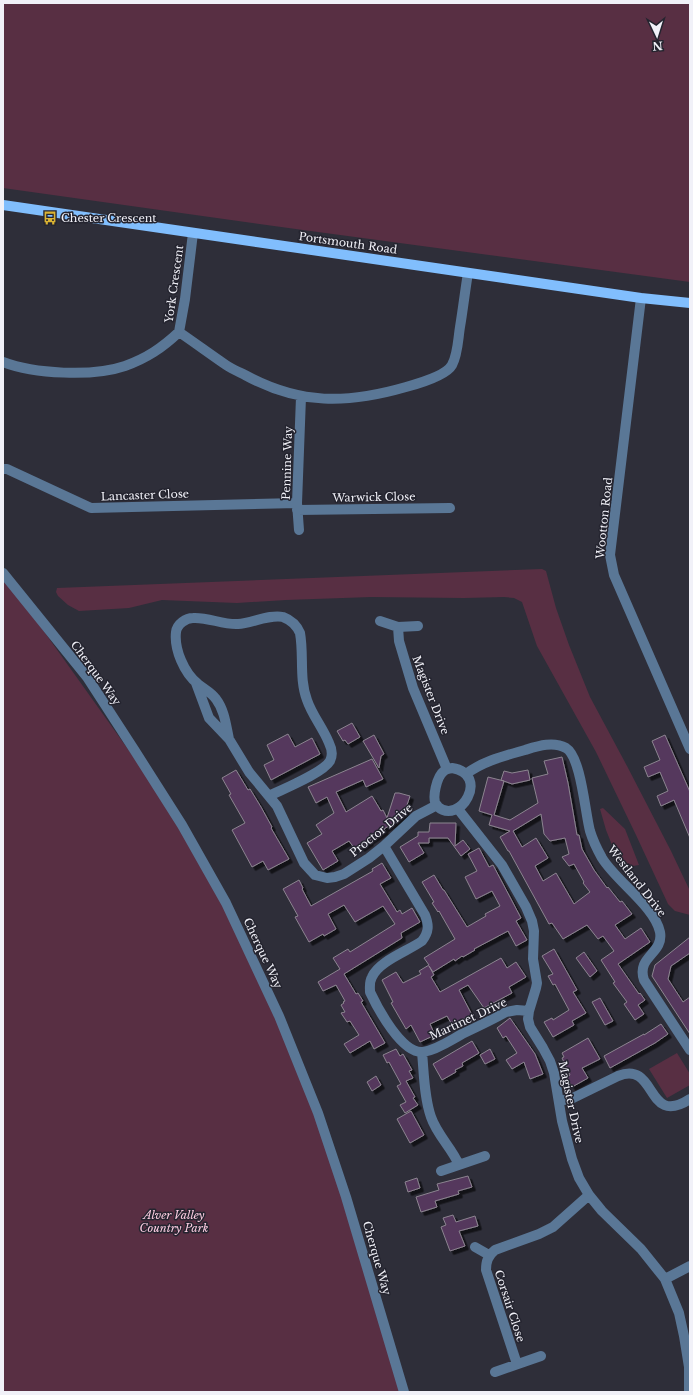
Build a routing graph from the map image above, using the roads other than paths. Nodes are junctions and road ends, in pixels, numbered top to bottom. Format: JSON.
{"nodes":[{"id":1,"x":3,"y":205,"type":"edge"},
{"id":2,"x":193,"y":233,"type":"junction"},
{"id":3,"x":468,"y":273,"type":"junction"},
{"id":4,"x":641,"y":298,"type":"junction"},
{"id":5,"x":690,"y":303,"type":"edge"},
{"id":6,"x":179,"y":332,"type":"junction"},
{"id":7,"x":3,"y":362,"type":"edge"},
{"id":8,"x":301,"y":397,"type":"junction"},
{"id":9,"x":3,"y":469,"type":"edge"},
{"id":10,"x":297,"y":506,"type":"junction"},
{"id":11,"x":450,"y":508,"type":"dead end"},
{"id":12,"x":299,"y":530,"type":"dead end"},
{"id":13,"x":3,"y":573,"type":"edge"},
{"id":14,"x":380,"y":621,"type":"dead end"},
{"id":15,"x":418,"y":626,"type":"dead end"},
{"id":16,"x":398,"y":627,"type":"junction"},
{"id":17,"x":196,"y":683,"type":"junction"},
{"id":18,"x":229,"y":740,"type":"junction"},
{"id":19,"x":690,"y":749,"type":"edge"},
{"id":20,"x":447,"y":769,"type":"junction"},
{"id":21,"x":466,"y":774,"type":"junction"},
{"id":22,"x":269,"y":796,"type":"junction"},
{"id":23,"x":437,"y":805,"type":"junction"},
{"id":24,"x":458,"y":809,"type":"junction"},
{"id":25,"x":384,"y":846,"type":"junction"},
{"id":26,"x":528,"y":1011,"type":"junction"},
{"id":27,"x":690,"y":1050,"type":"edge"},
{"id":28,"x":422,"y":1052,"type":"junction"},
{"id":29,"x":690,"y":1099,"type":"edge"},
{"id":30,"x":560,"y":1101,"type":"junction"},
{"id":31,"x":484,"y":1156,"type":"dead end"},
{"id":32,"x":459,"y":1166,"type":"junction"},
{"id":33,"x":441,"y":1171,"type":"dead end"},
{"id":34,"x":589,"y":1195,"type":"junction"},
{"id":35,"x":475,"y":1246,"type":"dead end"},
{"id":36,"x":489,"y":1255,"type":"junction"},
{"id":37,"x":690,"y":1266,"type":"edge"},
{"id":38,"x":665,"y":1279,"type":"junction"},
{"id":39,"x":541,"y":1356,"type":"dead end"},
{"id":40,"x":516,"y":1364,"type":"junction"},
{"id":41,"x":690,"y":1367,"type":"edge"},
{"id":42,"x":495,"y":1372,"type":"dead end"},
{"id":43,"x":404,"y":1392,"type":"edge"},
{"id":44,"x":689,"y":1392,"type":"edge"}],
"edges":[{"from":1,"to":2,"type":"main road","name":"Portsmouth Road"},
{"from":2,"to":3,"type":"main road","name":"Portsmouth Road"},
{"from":2,"to":6,"type":"street","name":"York Crescent"},
{"from":3,"to":4,"type":"main road","name":"Portsmouth Road"},
{"from":3,"to":8,"type":"street","name":"York Crescent"},
{"from":4,"to":5,"type":"main road","name":"Portsmouth Road"},
{"from":4,"to":19,"type":"street","name":"Wootton Road"},
{"from":6,"to":7,"type":"street"},
{"from":6,"to":8,"type":"street","name":"York Crescent"},
{"from":8,"to":10,"type":"street","name":"Pennine Way"},
{"from":9,"to":10,"type":"street","name":"Lancaster Close"},
{"from":10,"to":11,"type":"street","name":"Warwick Close"},
{"from":10,"to":12,"type":"street","name":"Pennine Way"},
{"from":13,"to":43,"type":"street","name":"Cherque Way"},
{"from":14,"to":16,"type":"street"},
{"from":15,"to":16,"type":"street"},
{"from":16,"to":20,"type":"street","name":"Magister Drive"},
{"from":17,"to":18,"type":"street","name":"Proctor Drive"},
{"from":17,"to":18,"type":"street","name":"Proctor Drive"},
{"from":17,"to":22,"type":"street","name":"Proctor Drive"},
{"from":18,"to":22,"type":"street","name":"Proctor Drive"},
{"from":20,"to":21,"type":"street"},
{"from":20,"to":23,"type":"street"},
{"from":21,"to":24,"type":"street"},
{"from":21,"to":27,"type":"street","name":"Westland Drive"},
{"from":22,"to":25,"type":"street","name":"Proctor Drive"},
{"from":23,"to":24,"type":"street"},
{"from":23,"to":25,"type":"street","name":"Proctor Drive"},
{"from":24,"to":26,"type":"street"},
{"from":25,"to":28,"type":"street","name":"Martinet Drive"},
{"from":26,"to":28,"type":"street","name":"Martinet Drive"},
{"from":26,"to":30,"type":"street","name":"Magister Drive"},
{"from":28,"to":32,"type":"street"},
{"from":29,"to":30,"type":"street"},
{"from":30,"to":34,"type":"street","name":"Magister Drive"},
{"from":31,"to":32,"type":"street"},
{"from":32,"to":33,"type":"street"},
{"from":34,"to":36,"type":"street"},
{"from":34,"to":38,"type":"street","name":"Magister Drive"},
{"from":35,"to":36,"type":"street"},
{"from":36,"to":40,"type":"street","name":"Corsair Close"},
{"from":37,"to":38,"type":"street"},
{"from":38,"to":41,"type":"street","name":"Magister Drive"},
{"from":39,"to":40,"type":"street"},
{"from":40,"to":42,"type":"street"},
{"from":41,"to":44,"type":"street","name":"Magister Drive"}]}
